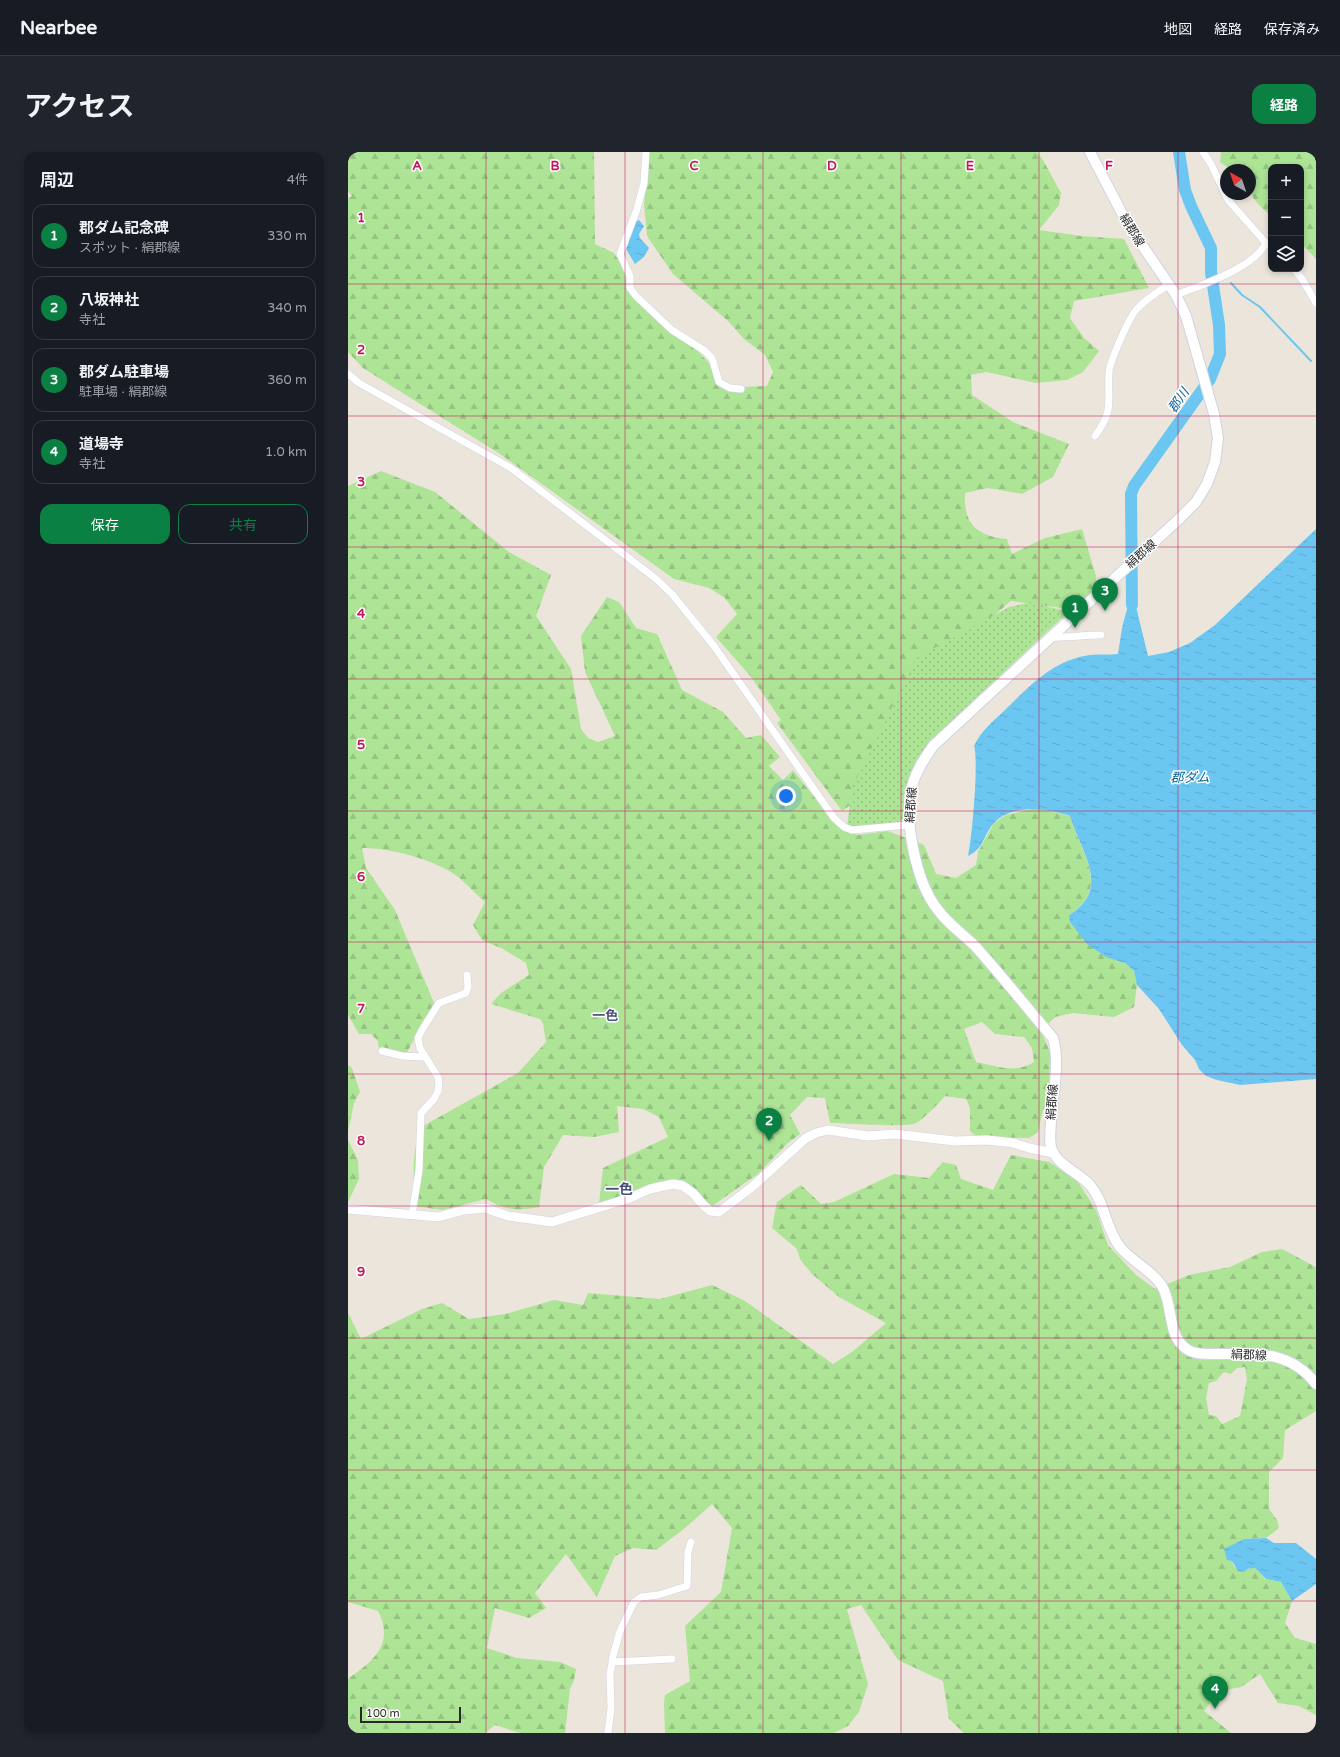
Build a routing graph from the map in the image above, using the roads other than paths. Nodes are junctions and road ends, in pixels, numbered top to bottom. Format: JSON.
{"nodes":[{"id":1,"x":646,"y":152,"type":"edge"},
{"id":2,"x":1090,"y":152,"type":"edge"},
{"id":3,"x":1203,"y":152,"type":"edge"},
{"id":4,"x":1268,"y":243,"type":"edge"},
{"id":5,"x":1268,"y":245,"type":"edge"},
{"id":6,"x":1296,"y":272,"type":"edge"},
{"id":7,"x":1168,"y":285,"type":"junction"},
{"id":8,"x":1176,"y":296,"type":"junction"},
{"id":9,"x":1316,"y":303,"type":"edge"},
{"id":10,"x":348,"y":374,"type":"edge"},
{"id":11,"x":741,"y":389,"type":"dead end"},
{"id":12,"x":1095,"y":436,"type":"dead end"},
{"id":13,"x":1102,"y":635,"type":"dead end"},
{"id":14,"x":1050,"y":637,"type":"junction"},
{"id":15,"x":908,"y":825,"type":"junction"},
{"id":16,"x":467,"y":975,"type":"dead end"},
{"id":17,"x":382,"y":1051,"type":"dead end"},
{"id":18,"x":424,"y":1056,"type":"junction"},
{"id":19,"x":1054,"y":1153,"type":"junction"},
{"id":20,"x":348,"y":1209,"type":"edge"},
{"id":21,"x":412,"y":1215,"type":"junction"},
{"id":22,"x":1316,"y":1384,"type":"edge"},
{"id":23,"x":691,"y":1542,"type":"dead end"},
{"id":24,"x":672,"y":1659,"type":"dead end"},
{"id":25,"x":612,"y":1662,"type":"junction"},
{"id":26,"x":608,"y":1733,"type":"edge"}],
"edges":[{"from":1,"to":11,"type":"street"},
{"from":2,"to":7,"type":"main road","name":"絹郡線"},
{"from":3,"to":4,"type":"street"},
{"from":5,"to":8,"type":"street"},
{"from":6,"to":9,"type":"street"},
{"from":7,"to":8,"type":"main road","name":"絹郡線"},
{"from":7,"to":12,"type":"street"},
{"from":8,"to":14,"type":"main road","name":"絹郡線"},
{"from":10,"to":15,"type":"street"},
{"from":13,"to":14,"type":"street"},
{"from":14,"to":15,"type":"main road","name":"絹郡線"},
{"from":15,"to":19,"type":"main road","name":"絹郡線"},
{"from":16,"to":18,"type":"street"},
{"from":17,"to":18,"type":"street"},
{"from":18,"to":21,"type":"street"},
{"from":19,"to":21,"type":"street"},
{"from":19,"to":22,"type":"main road","name":"絹郡線"},
{"from":20,"to":21,"type":"street"},
{"from":23,"to":25,"type":"street"},
{"from":24,"to":25,"type":"street"},
{"from":25,"to":26,"type":"street"}]}
